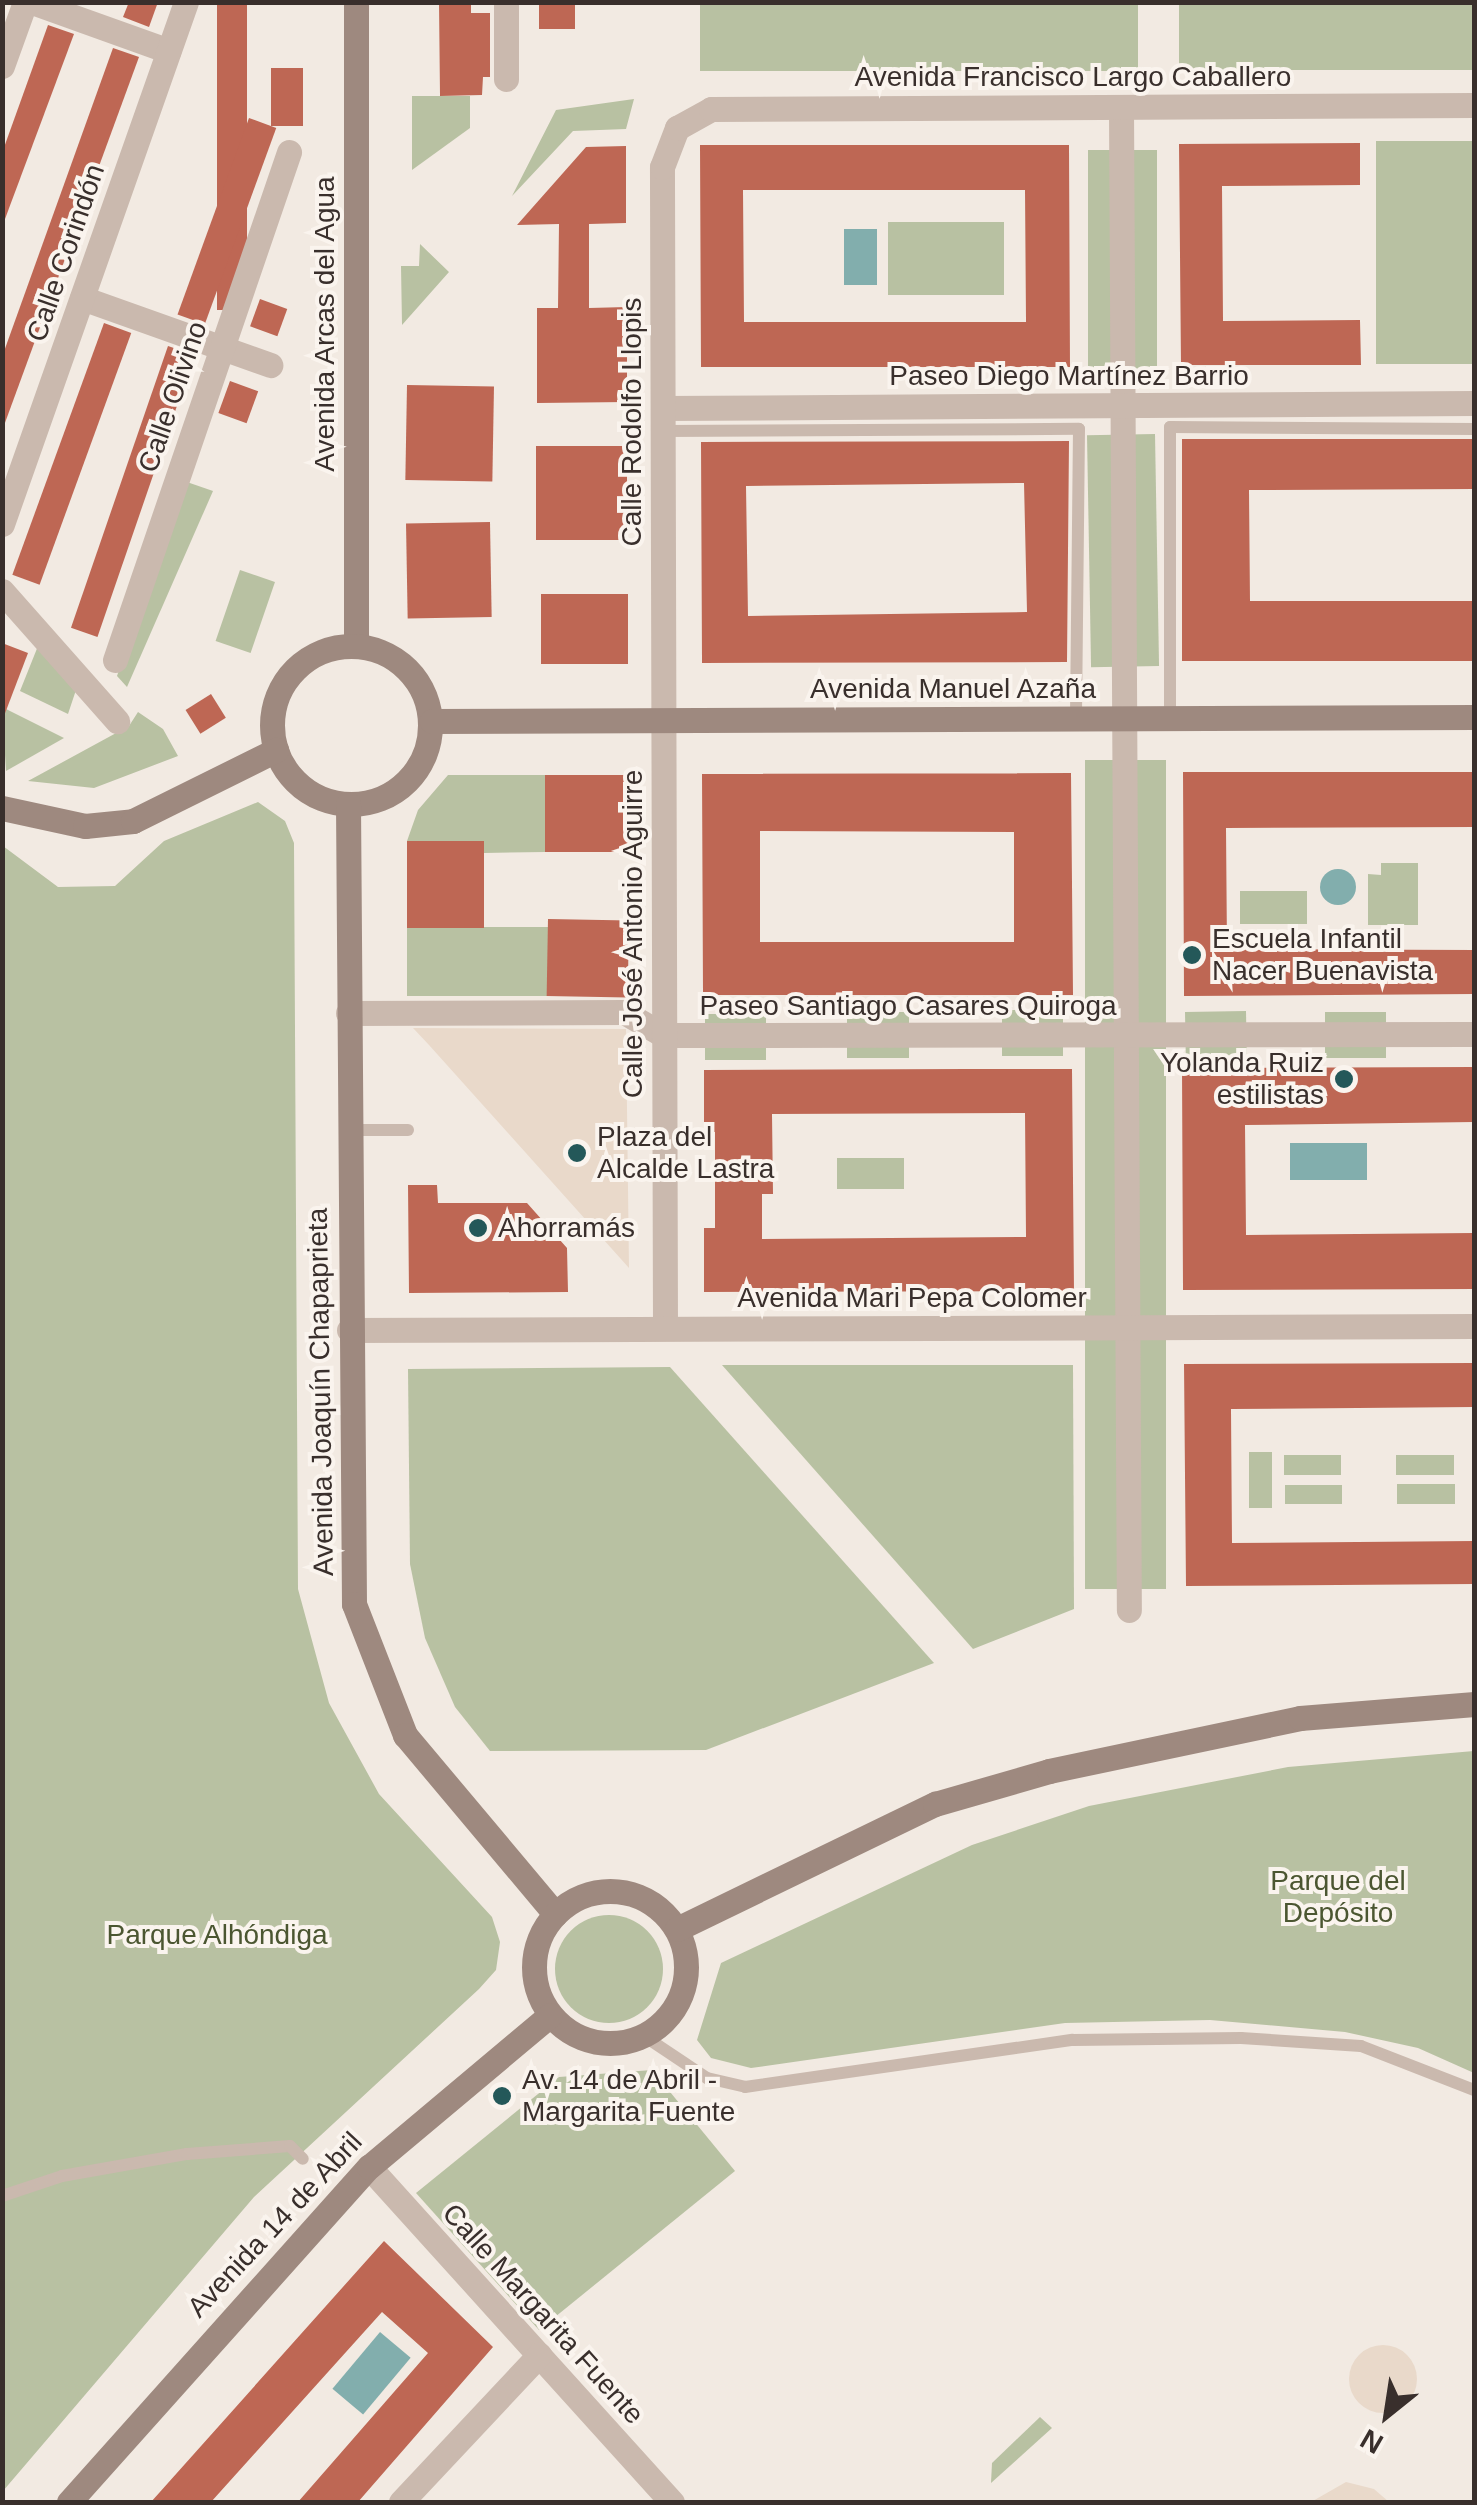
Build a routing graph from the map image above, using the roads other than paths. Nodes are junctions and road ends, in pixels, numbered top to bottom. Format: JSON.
{"nodes":[{"id":1,"x":29,"y":2,"type":"edge"},
{"id":2,"x":186,"y":2,"type":"edge"},
{"id":3,"x":356,"y":2,"type":"edge"},
{"id":4,"x":506,"y":2,"type":"edge"},
{"id":5,"x":169,"y":51,"type":"junction"},
{"id":6,"x":2,"y":66,"type":"edge"},
{"id":7,"x":506,"y":78,"type":"dead end"},
{"id":8,"x":1474,"y":105,"type":"edge"},
{"id":9,"x":1121,"y":107,"type":"junction"},
{"id":10,"x":677,"y":128,"type":"joint"},
{"id":11,"x":289,"y":152,"type":"dead end"},
{"id":12,"x":82,"y":298,"type":"junction"},
{"id":13,"x":222,"y":348,"type":"junction"},
{"id":14,"x":270,"y":365,"type":"dead end"},
{"id":15,"x":1474,"y":404,"type":"edge"},
{"id":16,"x":1120,"y":405,"type":"junction"},
{"id":17,"x":663,"y":419,"type":"junction"},
{"id":18,"x":1474,"y":429,"type":"edge"},
{"id":19,"x":2,"y":524,"type":"edge"},
{"id":20,"x":2,"y":590,"type":"edge"},
{"id":21,"x":356,"y":646,"type":"junction"},
{"id":22,"x":114,"y":660,"type":"dead end"},
{"id":23,"x":1474,"y":717,"type":"edge"},
{"id":24,"x":1124,"y":718,"type":"junction"},
{"id":25,"x":1170,"y":718,"type":"junction"},
{"id":26,"x":1076,"y":719,"type":"junction"},
{"id":27,"x":432,"y":720,"type":"junction"},
{"id":28,"x":662,"y":720,"type":"junction"},
{"id":29,"x":118,"y":721,"type":"dead end"},
{"id":30,"x":276,"y":750,"type":"junction"},
{"id":31,"x":348,"y":804,"type":"junction"},
{"id":32,"x":2,"y":808,"type":"edge"},
{"id":33,"x":348,"y":1014,"type":"junction"},
{"id":34,"x":1474,"y":1034,"type":"edge"},
{"id":35,"x":663,"y":1035,"type":"junction"},
{"id":36,"x":1129,"y":1036,"type":"junction"},
{"id":37,"x":348,"y":1130,"type":"junction"},
{"id":38,"x":408,"y":1130,"type":"dead end"},
{"id":39,"x":1474,"y":1326,"type":"edge"},
{"id":40,"x":665,"y":1328,"type":"junction"},
{"id":41,"x":1128,"y":1328,"type":"junction"},
{"id":42,"x":349,"y":1330,"type":"junction"},
{"id":43,"x":1129,"y":1610,"type":"dead end"},
{"id":44,"x":1474,"y":1704,"type":"edge"},
{"id":45,"x":555,"y":1914,"type":"junction"},
{"id":46,"x":677,"y":1929,"type":"junction"},
{"id":47,"x":550,"y":2015,"type":"junction"},
{"id":48,"x":644,"y":2036,"type":"junction"},
{"id":49,"x":1474,"y":2090,"type":"edge"},
{"id":50,"x":303,"y":2160,"type":"dead end"},
{"id":51,"x":369,"y":2166,"type":"junction"},
{"id":52,"x":2,"y":2196,"type":"edge"},
{"id":53,"x":539,"y":2355,"type":"junction"},
{"id":54,"x":70,"y":2502,"type":"edge"},
{"id":55,"x":401,"y":2502,"type":"edge"},
{"id":56,"x":672,"y":2502,"type":"edge"}],
"edges":[{"from":1,"to":5,"type":"street"},
{"from":1,"to":6,"type":"street"},
{"from":2,"to":5,"type":"street","name":"Calle Corindón"},
{"from":3,"to":21,"type":"street","name":"Avenida Arcas del Agua"},
{"from":4,"to":7,"type":"street"},
{"from":5,"to":12,"type":"street","name":"Calle Corindón"},
{"from":8,"to":9,"type":"street","name":"Avenida Francisco Largo Caballero"},
{"from":9,"to":10,"type":"street","name":"Avenida Francisco Largo Caballero"},
{"from":9,"to":16,"type":"street"},
{"from":10,"to":17,"type":"street","name":"Calle Rodolfo Llopis"},
{"from":11,"to":13,"type":"street","name":"Calle Olivino"},
{"from":12,"to":13,"type":"street"},
{"from":12,"to":19,"type":"street","name":"Calle Corindón"},
{"from":13,"to":14,"type":"street"},
{"from":13,"to":22,"type":"street","name":"Calle Olivino"},
{"from":15,"to":16,"type":"street","name":"Paseo Diego Martínez Barrio"},
{"from":16,"to":17,"type":"street","name":"Paseo Diego Martínez Barrio"},
{"from":16,"to":24,"type":"street"},
{"from":17,"to":26,"type":"lane"},
{"from":17,"to":28,"type":"street","name":"Calle Rodolfo Llopis"},
{"from":18,"to":25,"type":"lane"},
{"from":20,"to":29,"type":"street"},
{"from":21,"to":27,"type":"street"},
{"from":21,"to":30,"type":"street"},
{"from":23,"to":25,"type":"street","name":"Avenida Manuel Azaña"},
{"from":24,"to":25,"type":"street","name":"Avenida Manuel Azaña"},
{"from":24,"to":26,"type":"street","name":"Avenida Manuel Azaña"},
{"from":24,"to":36,"type":"street"},
{"from":26,"to":28,"type":"street","name":"Avenida Manuel Azaña"},
{"from":27,"to":28,"type":"street","name":"Avenida Manuel Azaña"},
{"from":27,"to":31,"type":"street"},
{"from":28,"to":35,"type":"street","name":"Calle José Antonio Aguirre"},
{"from":30,"to":31,"type":"street"},
{"from":30,"to":32,"type":"street"},
{"from":31,"to":33,"type":"street","name":"Avenida Joaquín Chapaprieta"},
{"from":33,"to":35,"type":"street","name":"Paseo Santiago Casares Quiroga"},
{"from":33,"to":37,"type":"street","name":"Avenida Joaquín Chapaprieta"},
{"from":34,"to":36,"type":"street","name":"Paseo Santiago Casares Quiroga"},
{"from":35,"to":36,"type":"street","name":"Paseo Santiago Casares Quiroga"},
{"from":35,"to":40,"type":"street","name":"Calle José Antonio Aguirre"},
{"from":36,"to":41,"type":"street"},
{"from":37,"to":38,"type":"lane"},
{"from":37,"to":42,"type":"street","name":"Avenida Joaquín Chapaprieta"},
{"from":39,"to":41,"type":"street","name":"Avenida Mari Pepa Colomer"},
{"from":40,"to":41,"type":"street","name":"Avenida Mari Pepa Colomer"},
{"from":40,"to":42,"type":"street","name":"Avenida Mari Pepa Colomer"},
{"from":41,"to":43,"type":"street"},
{"from":42,"to":45,"type":"street","name":"Avenida Joaquín Chapaprieta"},
{"from":44,"to":46,"type":"street"},
{"from":45,"to":46,"type":"street"},
{"from":45,"to":47,"type":"street"},
{"from":46,"to":48,"type":"street"},
{"from":47,"to":48,"type":"street"},
{"from":47,"to":51,"type":"street","name":"Avenida 14 de Abril"},
{"from":48,"to":49,"type":"lane"},
{"from":50,"to":52,"type":"lane"},
{"from":51,"to":53,"type":"street","name":"Calle Margarita Fuente"},
{"from":51,"to":54,"type":"street","name":"Avenida 14 de Abril"},
{"from":53,"to":55,"type":"street"},
{"from":53,"to":56,"type":"street","name":"Calle Margarita Fuente"}]}
